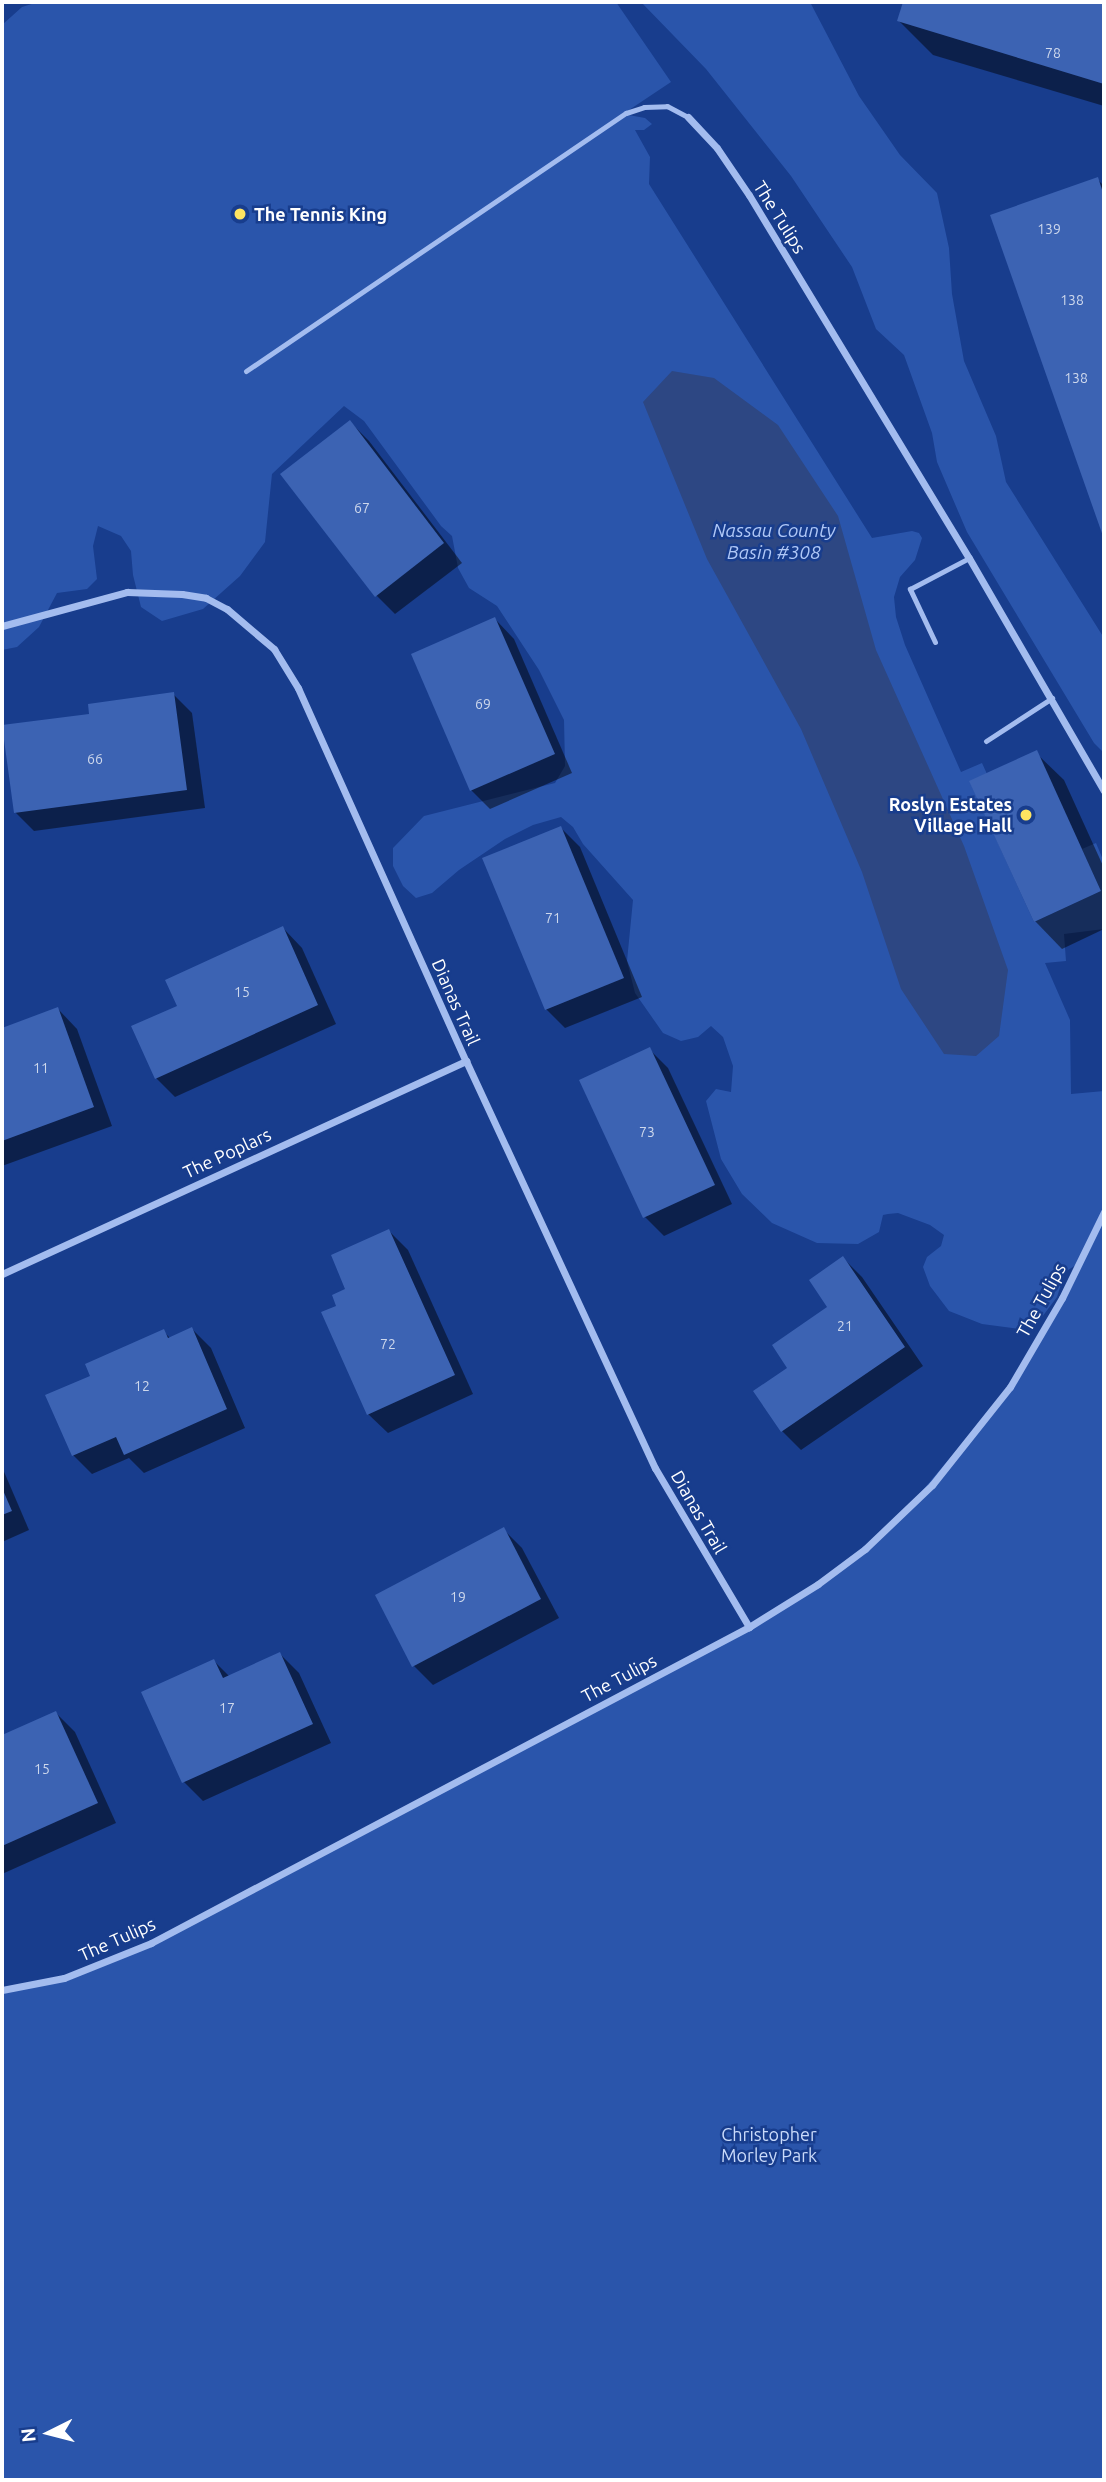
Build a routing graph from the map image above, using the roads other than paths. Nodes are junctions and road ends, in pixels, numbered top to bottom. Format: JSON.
{"nodes":[{"id":1,"x":688,"y":117,"type":"joint"},
{"id":2,"x":246,"y":371,"type":"dead end"},
{"id":3,"x":969,"y":558,"type":"junction"},
{"id":4,"x":2,"y":626,"type":"edge"},
{"id":5,"x":935,"y":642,"type":"dead end"},
{"id":6,"x":1052,"y":698,"type":"junction"},
{"id":7,"x":986,"y":741,"type":"dead end"},
{"id":8,"x":1104,"y":791,"type":"edge"},
{"id":9,"x":466,"y":1061,"type":"junction"},
{"id":10,"x":1104,"y":1212,"type":"edge"},
{"id":11,"x":2,"y":1274,"type":"edge"},
{"id":12,"x":749,"y":1627,"type":"junction"},
{"id":13,"x":2,"y":1990,"type":"edge"}],
"edges":[{"from":1,"to":2,"type":"lane","name":"The Tulips"},
{"from":1,"to":3,"type":"street","name":"The Tulips"},
{"from":3,"to":5,"type":"lane"},
{"from":3,"to":6,"type":"street","name":"The Tulips"},
{"from":4,"to":9,"type":"street","name":"Dianas Trail"},
{"from":6,"to":7,"type":"lane"},
{"from":6,"to":8,"type":"street","name":"The Tulips"},
{"from":9,"to":11,"type":"street","name":"The Poplars"},
{"from":9,"to":12,"type":"street","name":"Dianas Trail"},
{"from":10,"to":12,"type":"street","name":"The Tulips"},
{"from":12,"to":13,"type":"street","name":"The Tulips"}]}
